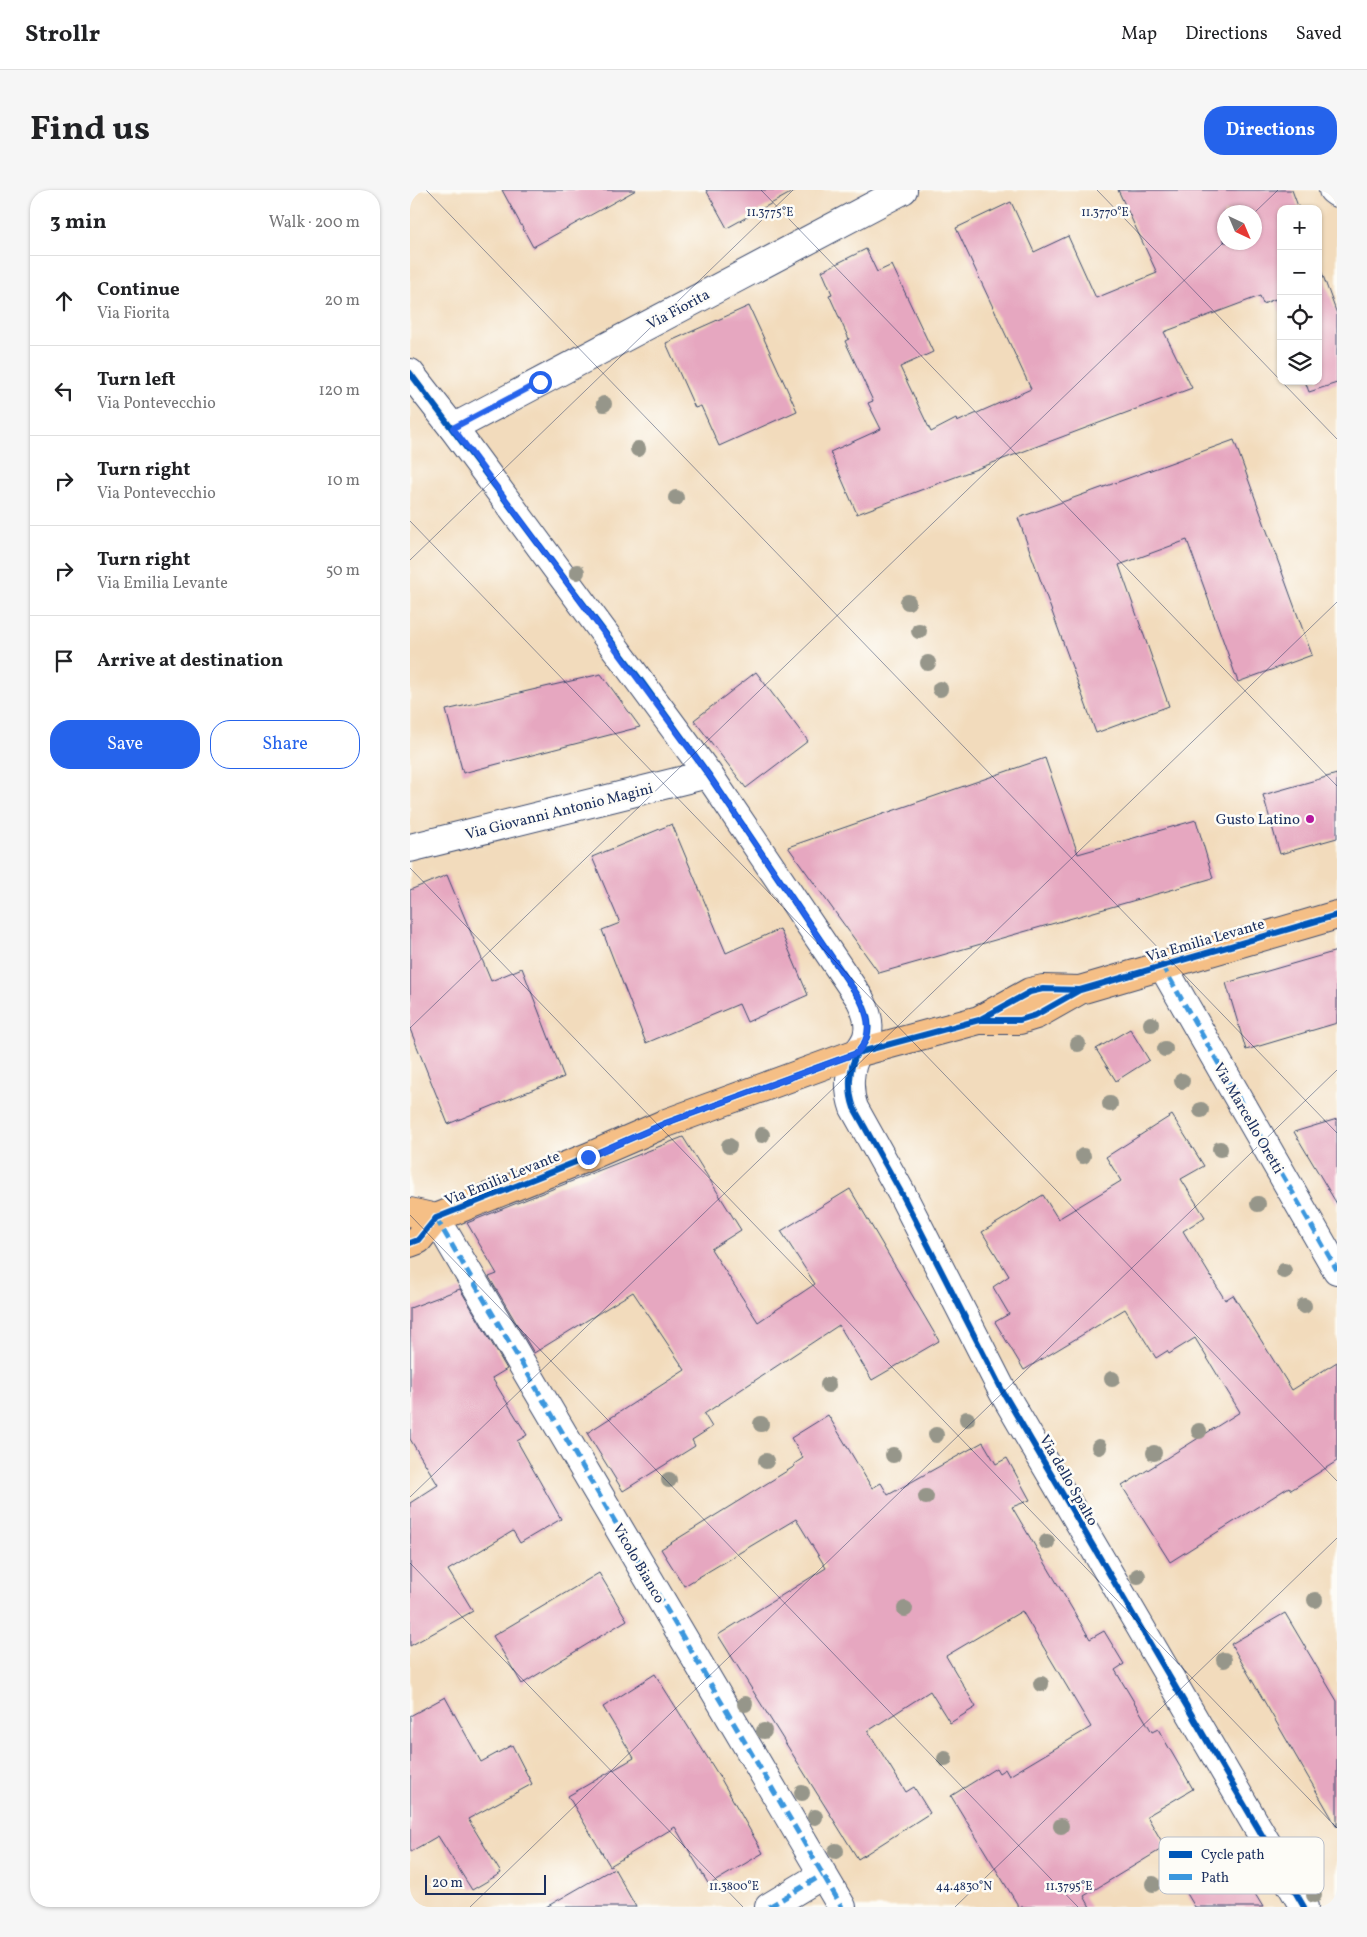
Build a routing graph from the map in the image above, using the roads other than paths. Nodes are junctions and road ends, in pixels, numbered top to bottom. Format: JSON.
{"nodes":[{"id":1,"x":903,"y":190,"type":"edge"},
{"id":2,"x":1334,"y":190,"type":"edge"},
{"id":3,"x":1337,"y":194,"type":"edge"},
{"id":4,"x":410,"y":373,"type":"edge"},
{"id":5,"x":453,"y":428,"type":"junction"},
{"id":6,"x":708,"y":774,"type":"junction"},
{"id":7,"x":410,"y":848,"type":"edge"},
{"id":8,"x":1337,"y":915,"type":"edge"},
{"id":9,"x":1162,"y":965,"type":"junction"},
{"id":10,"x":857,"y":1053,"type":"junction"},
{"id":11,"x":410,"y":1212,"type":"edge"},
{"id":12,"x":436,"y":1218,"type":"junction"},
{"id":13,"x":410,"y":1244,"type":"edge"},
{"id":14,"x":1337,"y":1270,"type":"edge"},
{"id":15,"x":1263,"y":1837,"type":"edge"},
{"id":16,"x":822,"y":1875,"type":"junction"},
{"id":17,"x":1296,"y":1894,"type":"edge"},
{"id":18,"x":769,"y":1907,"type":"edge"},
{"id":19,"x":842,"y":1907,"type":"edge"},
{"id":20,"x":1304,"y":1907,"type":"edge"}],
"edges":[{"from":1,"to":5,"type":"street","name":"Via Fiorita"},
{"from":2,"to":3,"type":"street"},
{"from":4,"to":5,"type":"street","name":"Via dello Spalto"},
{"from":5,"to":6,"type":"street","name":"Via dello Spalto"},
{"from":6,"to":7,"type":"street","name":"Via Giovanni Antonio Magini"},
{"from":6,"to":10,"type":"street","name":"Via dello Spalto"},
{"from":8,"to":9,"type":"main road","name":"Via Emilia Levante"},
{"from":9,"to":10,"type":"main road","name":"Via Emilia Levante"},
{"from":9,"to":14,"type":"street","name":"Via Marcello Oretti"},
{"from":10,"to":12,"type":"main road","name":"Via Emilia Levante"},
{"from":10,"to":15,"type":"street","name":"Via dello Spalto"},
{"from":11,"to":12,"type":"main road","name":"Via Emilia Levante"},
{"from":12,"to":13,"type":"main road","name":"Via Emilia Levante"},
{"from":12,"to":16,"type":"street","name":"Vicolo Bianco"},
{"from":16,"to":18,"type":"street"},
{"from":16,"to":19,"type":"street","name":"Vicolo Bianco"},
{"from":17,"to":20,"type":"street","name":"Via dello Spalto"}]}
